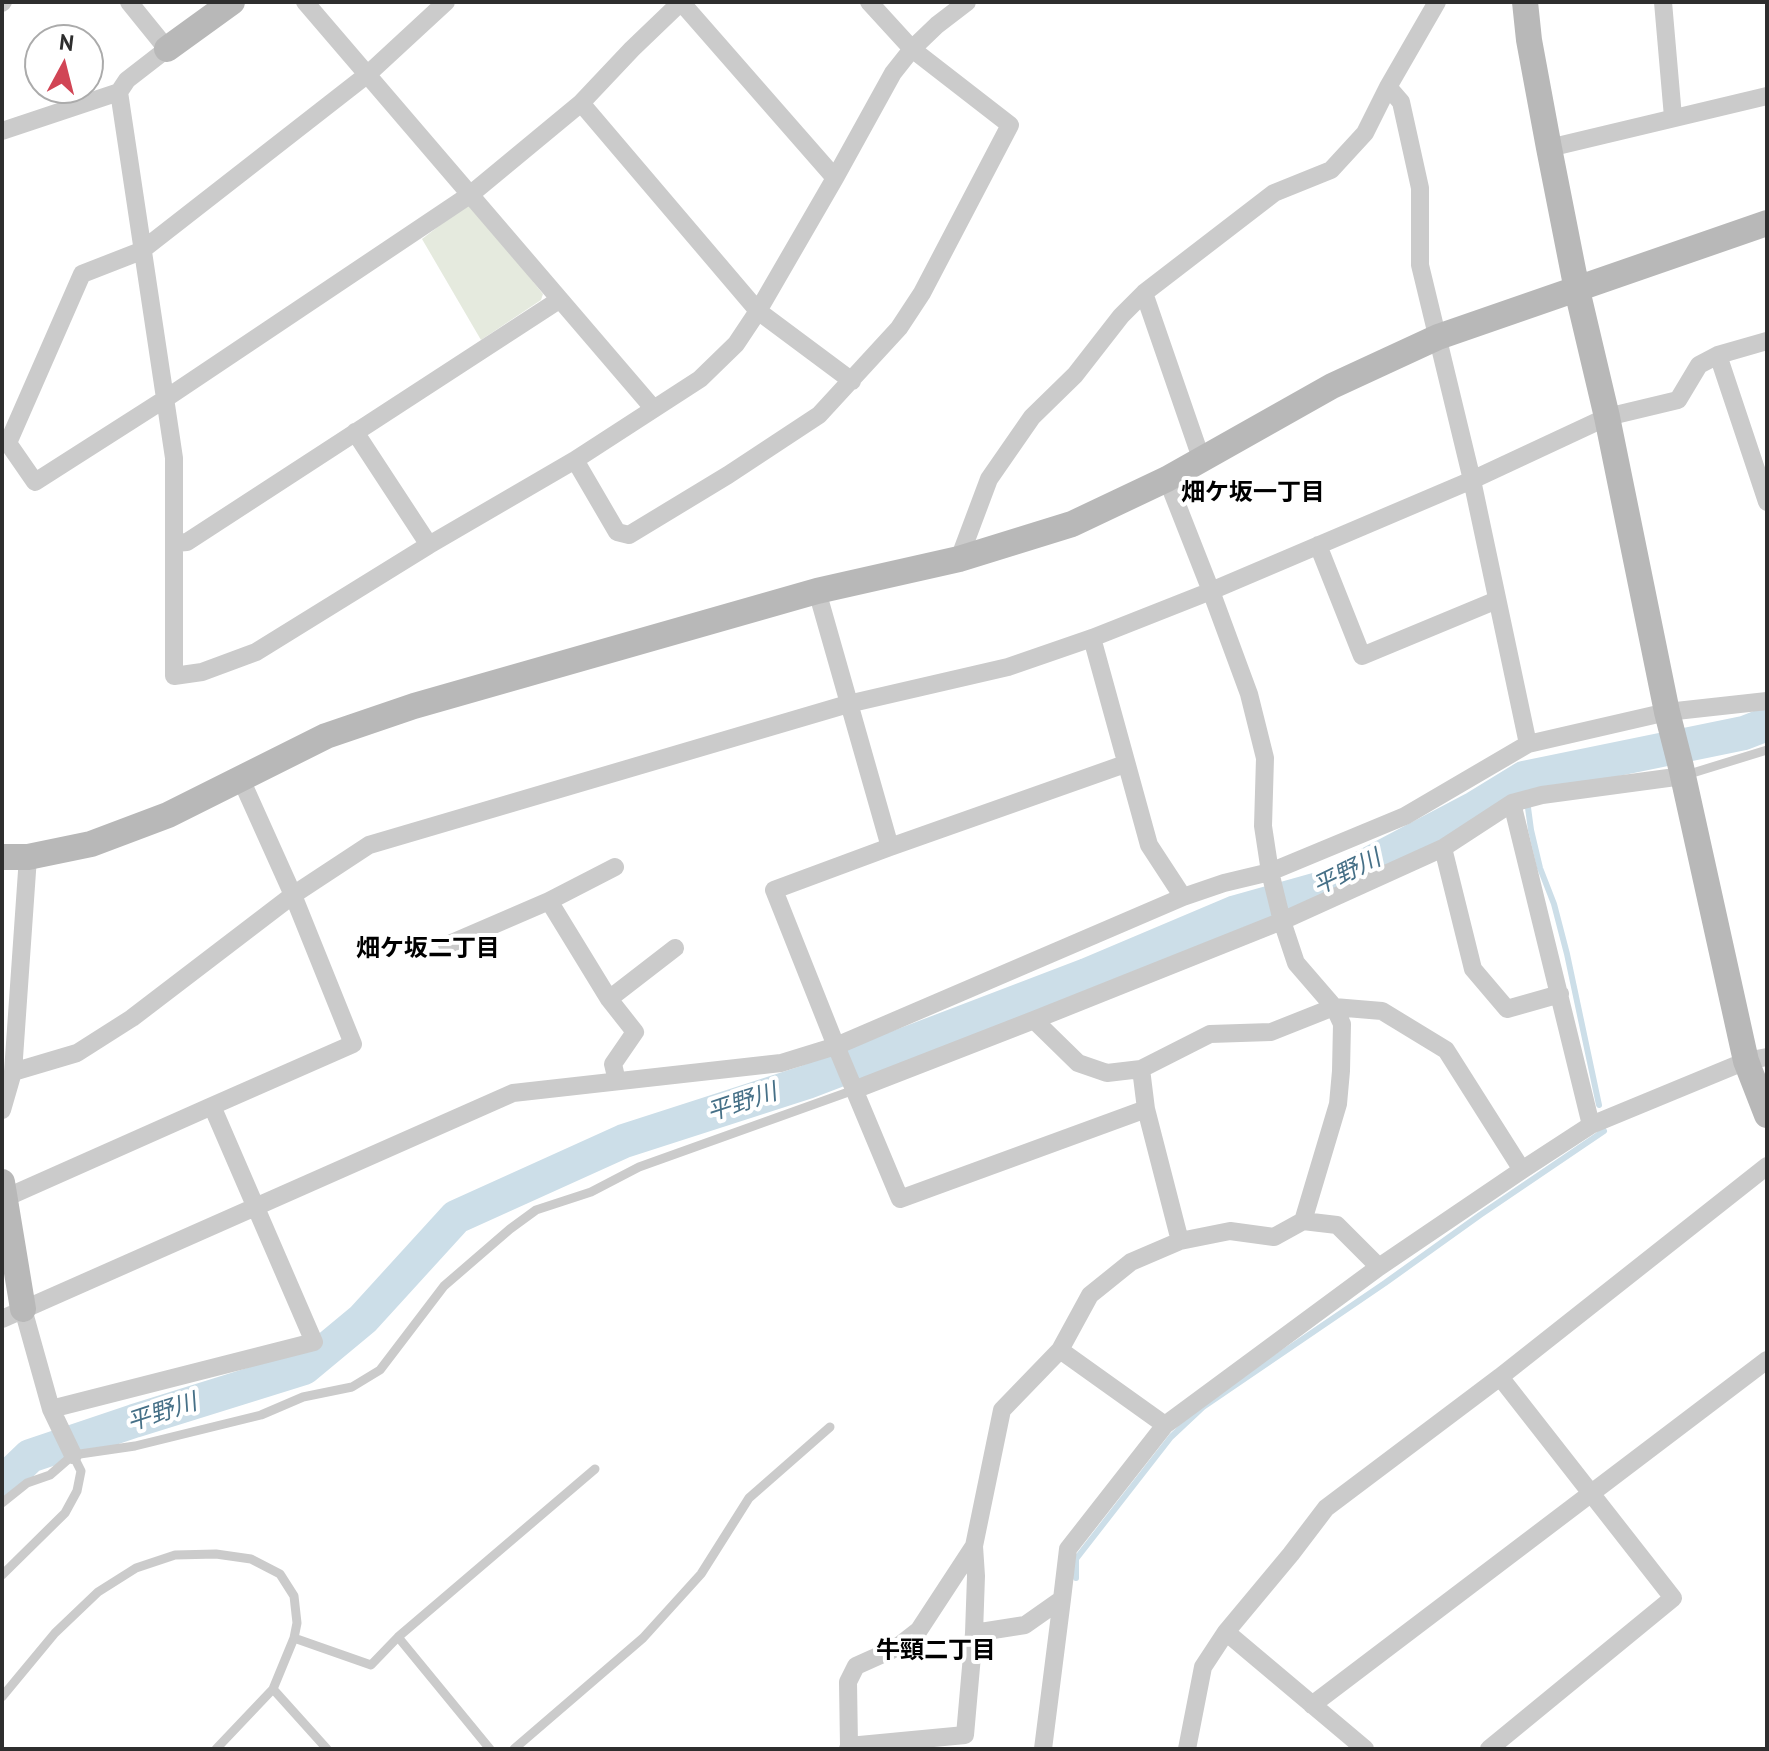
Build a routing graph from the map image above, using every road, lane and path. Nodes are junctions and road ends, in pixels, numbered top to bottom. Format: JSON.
{"nodes":[{"id":1,"x":129,"y":2,"type":"edge"},
{"id":2,"x":232,"y":2,"type":"edge"},
{"id":3,"x":305,"y":2,"type":"edge"},
{"id":4,"x":446,"y":2,"type":"edge"},
{"id":5,"x":681,"y":2,"type":"edge"},
{"id":6,"x":869,"y":2,"type":"edge"},
{"id":7,"x":967,"y":2,"type":"edge"},
{"id":8,"x":1437,"y":2,"type":"edge"},
{"id":9,"x":1525,"y":2,"type":"edge"},
{"id":10,"x":1663,"y":2,"type":"edge"},
{"id":11,"x":167,"y":49,"type":"junction"},
{"id":12,"x":912,"y":49,"type":"junction"},
{"id":13,"x":368,"y":74,"type":"junction"},
{"id":14,"x":1388,"y":87,"type":"junction"},
{"id":15,"x":119,"y":92,"type":"junction"},
{"id":16,"x":1767,"y":96,"type":"edge"},
{"id":17,"x":581,"y":103,"type":"junction"},
{"id":18,"x":1673,"y":117,"type":"junction"},
{"id":19,"x":2,"y":131,"type":"edge"},
{"id":20,"x":1549,"y":148,"type":"junction"},
{"id":21,"x":835,"y":178,"type":"junction"},
{"id":22,"x":471,"y":194,"type":"junction"},
{"id":23,"x":1767,"y":223,"type":"edge"},
{"id":24,"x":141,"y":251,"type":"junction"},
{"id":25,"x":1577,"y":290,"type":"junction"},
{"id":26,"x":1144,"y":293,"type":"junction"},
{"id":27,"x":559,"y":300,"type":"junction"},
{"id":28,"x":758,"y":311,"type":"junction"},
{"id":29,"x":1438,"y":337,"type":"junction"},
{"id":30,"x":1767,"y":341,"type":"edge"},
{"id":31,"x":1718,"y":355,"type":"junction"},
{"id":32,"x":852,"y":381,"type":"junction"},
{"id":33,"x":165,"y":399,"type":"junction"},
{"id":34,"x":653,"y":408,"type":"junction"},
{"id":35,"x":1607,"y":417,"type":"junction"},
{"id":36,"x":355,"y":432,"type":"junction"},
{"id":37,"x":1201,"y":458,"type":"junction"},
{"id":38,"x":575,"y":460,"type":"junction"},
{"id":39,"x":1167,"y":479,"type":"junction"},
{"id":40,"x":1472,"y":480,"type":"junction"},
{"id":41,"x":1767,"y":502,"type":"edge"},
{"id":42,"x":175,"y":543,"type":"junction"},
{"id":43,"x":429,"y":545,"type":"junction"},
{"id":44,"x":1318,"y":545,"type":"junction"},
{"id":45,"x":959,"y":559,"type":"junction"},
{"id":46,"x":817,"y":591,"type":"junction"},
{"id":47,"x":1211,"y":591,"type":"junction"},
{"id":48,"x":1497,"y":600,"type":"junction"},
{"id":49,"x":1092,"y":638,"type":"junction"},
{"id":50,"x":1767,"y":701,"type":"edge"},
{"id":51,"x":848,"y":704,"type":"junction"},
{"id":52,"x":1668,"y":717,"type":"junction"},
{"id":53,"x":1528,"y":744,"type":"junction"},
{"id":54,"x":1767,"y":750,"type":"edge"},
{"id":55,"x":1125,"y":764,"type":"junction"},
{"id":56,"x":1682,"y":772,"type":"junction"},
{"id":57,"x":240,"y":777,"type":"junction"},
{"id":58,"x":1512,"y":803,"type":"junction"},
{"id":59,"x":890,"y":847,"type":"junction"},
{"id":60,"x":1443,"y":848,"type":"junction"},
{"id":61,"x":2,"y":857,"type":"edge"},
{"id":62,"x":28,"y":857,"type":"junction"},
{"id":63,"x":615,"y":867,"type":"dead end"},
{"id":64,"x":1270,"y":872,"type":"junction"},
{"id":65,"x":293,"y":895,"type":"junction"},
{"id":66,"x":1183,"y":897,"type":"junction"},
{"id":67,"x":549,"y":901,"type":"junction"},
{"id":68,"x":1282,"y":921,"type":"junction"},
{"id":69,"x":447,"y":945,"type":"dead end"},
{"id":70,"x":675,"y":948,"type":"dead end"},
{"id":71,"x":1560,"y":994,"type":"junction"},
{"id":72,"x":609,"y":999,"type":"junction"},
{"id":73,"x":1334,"y":1007,"type":"junction"},
{"id":74,"x":1034,"y":1020,"type":"junction"},
{"id":75,"x":836,"y":1046,"type":"junction"},
{"id":76,"x":1756,"y":1059,"type":"edge"},
{"id":77,"x":1141,"y":1069,"type":"junction"},
{"id":78,"x":13,"y":1072,"type":"junction"},
{"id":79,"x":617,"y":1081,"type":"junction"},
{"id":80,"x":854,"y":1090,"type":"junction"},
{"id":81,"x":212,"y":1106,"type":"junction"},
{"id":82,"x":1146,"y":1109,"type":"junction"},
{"id":83,"x":2,"y":1110,"type":"edge"},
{"id":84,"x":1767,"y":1115,"type":"edge"},
{"id":85,"x":1591,"y":1125,"type":"junction"},
{"id":86,"x":1767,"y":1166,"type":"edge"},
{"id":87,"x":1522,"y":1170,"type":"junction"},
{"id":88,"x":4,"y":1190,"type":"edge"},
{"id":89,"x":254,"y":1207,"type":"junction"},
{"id":90,"x":1303,"y":1221,"type":"junction"},
{"id":91,"x":1180,"y":1241,"type":"junction"},
{"id":92,"x":1379,"y":1267,"type":"junction"},
{"id":93,"x":12,"y":1314,"type":"edge"},
{"id":94,"x":1060,"y":1350,"type":"junction"},
{"id":95,"x":1767,"y":1360,"type":"edge"},
{"id":96,"x":1500,"y":1377,"type":"junction"},
{"id":97,"x":51,"y":1409,"type":"junction"},
{"id":98,"x":1165,"y":1425,"type":"junction"},
{"id":99,"x":830,"y":1427,"type":"dead end"},
{"id":100,"x":73,"y":1455,"type":"junction"},
{"id":101,"x":595,"y":1469,"type":"dead end"},
{"id":102,"x":1590,"y":1494,"type":"junction"},
{"id":103,"x":2,"y":1503,"type":"edge"},
{"id":104,"x":974,"y":1546,"type":"junction"},
{"id":105,"x":2,"y":1575,"type":"edge"},
{"id":106,"x":1062,"y":1599,"type":"junction"},
{"id":107,"x":1226,"y":1632,"type":"junction"},
{"id":108,"x":974,"y":1633,"type":"junction"},
{"id":109,"x":398,"y":1637,"type":"junction"},
{"id":110,"x":294,"y":1638,"type":"junction"},
{"id":111,"x":273,"y":1689,"type":"junction"},
{"id":112,"x":2,"y":1697,"type":"edge"},
{"id":113,"x":1312,"y":1705,"type":"junction"},
{"id":114,"x":965,"y":1742,"type":"edge"},
{"id":115,"x":848,"y":1747,"type":"edge"},
{"id":116,"x":216,"y":1749,"type":"edge"},
{"id":117,"x":327,"y":1749,"type":"edge"},
{"id":118,"x":490,"y":1749,"type":"edge"},
{"id":119,"x":514,"y":1749,"type":"edge"},
{"id":120,"x":1043,"y":1749,"type":"edge"},
{"id":121,"x":1187,"y":1749,"type":"edge"},
{"id":122,"x":1365,"y":1749,"type":"edge"},
{"id":123,"x":1489,"y":1749,"type":"edge"}],
"edges":[{"from":1,"to":11,"type":"street"},
{"from":2,"to":11,"type":"street"},
{"from":3,"to":13,"type":"street"},
{"from":4,"to":13,"type":"street"},
{"from":5,"to":17,"type":"street"},
{"from":5,"to":21,"type":"street"},
{"from":6,"to":12,"type":"street"},
{"from":7,"to":12,"type":"street"},
{"from":8,"to":14,"type":"street"},
{"from":9,"to":20,"type":"street"},
{"from":10,"to":18,"type":"street"},
{"from":11,"to":15,"type":"street"},
{"from":12,"to":21,"type":"street"},
{"from":12,"to":32,"type":"street"},
{"from":13,"to":22,"type":"street"},
{"from":13,"to":24,"type":"street"},
{"from":14,"to":26,"type":"street"},
{"from":14,"to":29,"type":"street"},
{"from":15,"to":19,"type":"street"},
{"from":15,"to":24,"type":"street"},
{"from":16,"to":18,"type":"street"},
{"from":17,"to":22,"type":"street"},
{"from":17,"to":28,"type":"street"},
{"from":18,"to":20,"type":"street"},
{"from":20,"to":25,"type":"street"},
{"from":21,"to":28,"type":"street"},
{"from":22,"to":27,"type":"street"},
{"from":22,"to":33,"type":"street"},
{"from":23,"to":25,"type":"street"},
{"from":24,"to":33,"type":"street"},
{"from":24,"to":33,"type":"street"},
{"from":25,"to":29,"type":"street"},
{"from":25,"to":35,"type":"street"},
{"from":26,"to":37,"type":"street"},
{"from":26,"to":45,"type":"street"},
{"from":27,"to":34,"type":"street"},
{"from":27,"to":36,"type":"street"},
{"from":28,"to":32,"type":"street"},
{"from":28,"to":34,"type":"street"},
{"from":29,"to":37,"type":"street"},
{"from":29,"to":40,"type":"street"},
{"from":30,"to":31,"type":"street"},
{"from":31,"to":35,"type":"street"},
{"from":31,"to":41,"type":"street"},
{"from":32,"to":38,"type":"street"},
{"from":33,"to":42,"type":"street"},
{"from":34,"to":38,"type":"street"},
{"from":35,"to":40,"type":"street"},
{"from":35,"to":52,"type":"street"},
{"from":36,"to":42,"type":"street"},
{"from":36,"to":43,"type":"street"},
{"from":37,"to":39,"type":"street"},
{"from":38,"to":43,"type":"street"},
{"from":39,"to":45,"type":"street"},
{"from":39,"to":47,"type":"street"},
{"from":40,"to":44,"type":"street"},
{"from":40,"to":48,"type":"street"},
{"from":42,"to":43,"type":"street"},
{"from":44,"to":47,"type":"street"},
{"from":44,"to":48,"type":"street"},
{"from":45,"to":46,"type":"street"},
{"from":46,"to":51,"type":"street"},
{"from":46,"to":57,"type":"street"},
{"from":47,"to":49,"type":"street"},
{"from":47,"to":64,"type":"street"},
{"from":48,"to":53,"type":"street"},
{"from":49,"to":51,"type":"street"},
{"from":49,"to":55,"type":"street"},
{"from":50,"to":52,"type":"street"},
{"from":51,"to":59,"type":"street"},
{"from":51,"to":65,"type":"street"},
{"from":52,"to":53,"type":"street"},
{"from":52,"to":56,"type":"street"},
{"from":53,"to":64,"type":"street"},
{"from":54,"to":56,"type":"lane"},
{"from":55,"to":59,"type":"street"},
{"from":55,"to":66,"type":"street"},
{"from":56,"to":58,"type":"street"},
{"from":56,"to":76,"type":"street"},
{"from":57,"to":62,"type":"street"},
{"from":57,"to":65,"type":"street"},
{"from":58,"to":60,"type":"street"},
{"from":58,"to":71,"type":"street"},
{"from":59,"to":75,"type":"street"},
{"from":60,"to":68,"type":"street"},
{"from":60,"to":71,"type":"street"},
{"from":61,"to":62,"type":"street"},
{"from":62,"to":78,"type":"street"},
{"from":63,"to":67,"type":"street"},
{"from":64,"to":66,"type":"street"},
{"from":64,"to":68,"type":"street"},
{"from":65,"to":78,"type":"street"},
{"from":65,"to":81,"type":"street"},
{"from":66,"to":75,"type":"street"},
{"from":67,"to":69,"type":"street"},
{"from":67,"to":72,"type":"street"},
{"from":68,"to":73,"type":"street"},
{"from":68,"to":74,"type":"street"},
{"from":70,"to":72,"type":"street"},
{"from":71,"to":85,"type":"street"},
{"from":72,"to":79,"type":"street"},
{"from":73,"to":77,"type":"street"},
{"from":73,"to":87,"type":"street"},
{"from":73,"to":90,"type":"street"},
{"from":74,"to":77,"type":"street"},
{"from":74,"to":80,"type":"street"},
{"from":75,"to":79,"type":"street"},
{"from":75,"to":80,"type":"street"},
{"from":76,"to":84,"type":"street"},
{"from":76,"to":85,"type":"street"},
{"from":77,"to":82,"type":"street"},
{"from":78,"to":83,"type":"street"},
{"from":79,"to":89,"type":"street"},
{"from":80,"to":82,"type":"street"},
{"from":80,"to":100,"type":"lane"},
{"from":81,"to":88,"type":"street"},
{"from":81,"to":89,"type":"street"},
{"from":82,"to":91,"type":"street"},
{"from":85,"to":87,"type":"street"},
{"from":86,"to":96,"type":"street"},
{"from":87,"to":92,"type":"street"},
{"from":88,"to":93,"type":"street"},
{"from":89,"to":93,"type":"street"},
{"from":89,"to":97,"type":"street"},
{"from":90,"to":91,"type":"street"},
{"from":90,"to":92,"type":"street"},
{"from":91,"to":94,"type":"street"},
{"from":92,"to":98,"type":"street"},
{"from":93,"to":97,"type":"street"},
{"from":94,"to":98,"type":"street"},
{"from":94,"to":104,"type":"street"},
{"from":95,"to":102,"type":"street"},
{"from":96,"to":102,"type":"street"},
{"from":96,"to":107,"type":"street"},
{"from":97,"to":100,"type":"street"},
{"from":98,"to":106,"type":"street"},
{"from":99,"to":119,"type":"lane"},
{"from":100,"to":103,"type":"lane"},
{"from":100,"to":105,"type":"lane"},
{"from":101,"to":109,"type":"lane"},
{"from":102,"to":113,"type":"street"},
{"from":102,"to":123,"type":"street"},
{"from":104,"to":108,"type":"street"},
{"from":104,"to":115,"type":"street"},
{"from":106,"to":108,"type":"street"},
{"from":106,"to":120,"type":"street"},
{"from":107,"to":113,"type":"street"},
{"from":107,"to":121,"type":"street"},
{"from":108,"to":114,"type":"street"},
{"from":109,"to":110,"type":"lane"},
{"from":109,"to":118,"type":"lane"},
{"from":110,"to":111,"type":"lane"},
{"from":110,"to":112,"type":"lane"},
{"from":111,"to":116,"type":"lane"},
{"from":111,"to":117,"type":"lane"},
{"from":113,"to":122,"type":"street"},
{"from":114,"to":115,"type":"street"}]}
